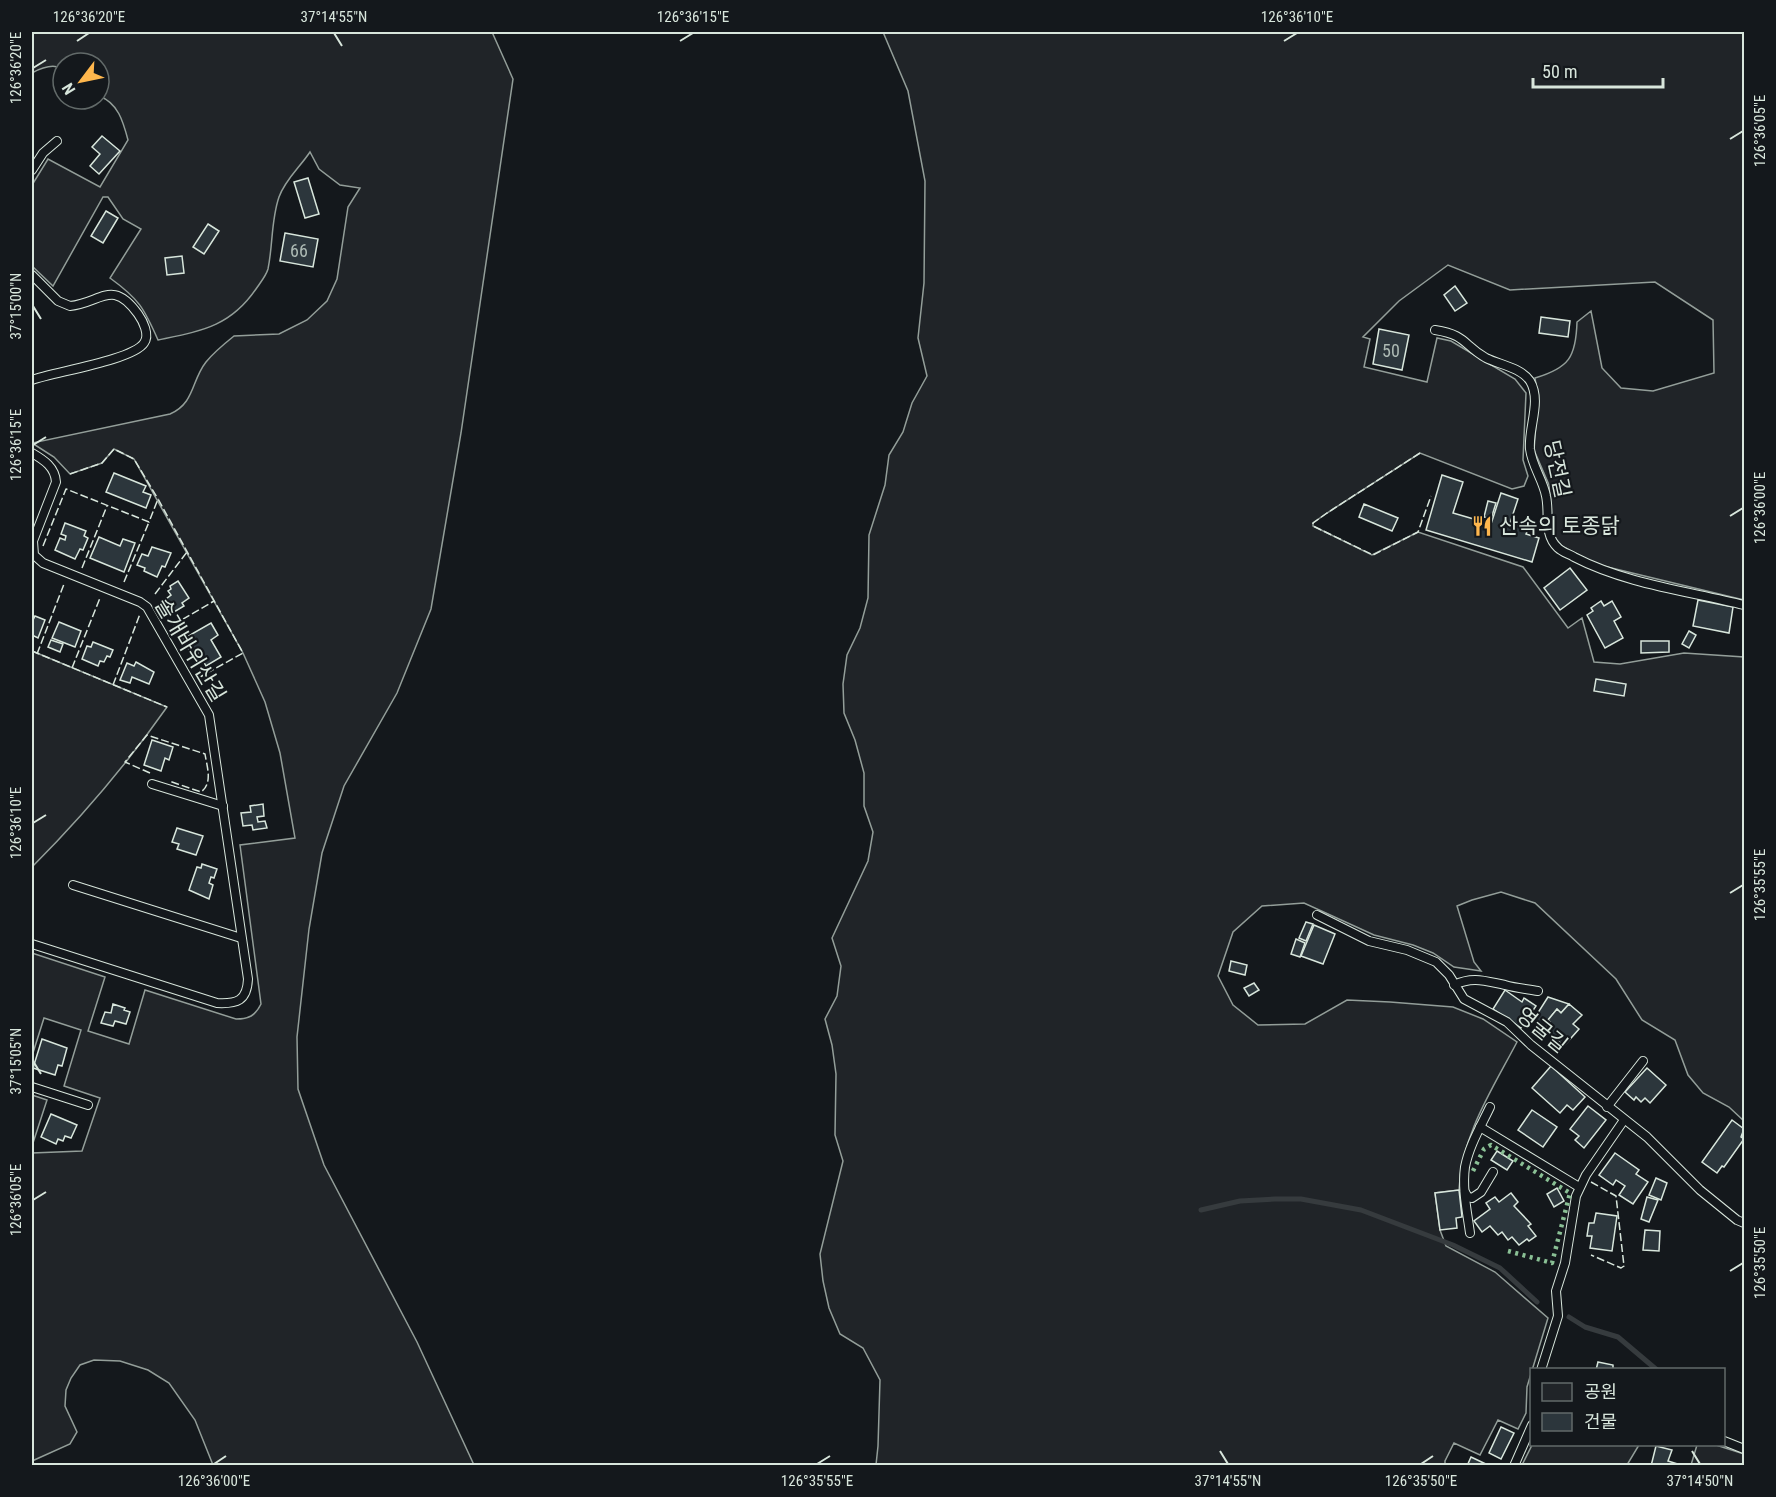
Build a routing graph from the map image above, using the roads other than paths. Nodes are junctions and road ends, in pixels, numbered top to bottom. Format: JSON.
{"nodes":[{"id":1,"x":57,"y":141,"type":"dead end"},
{"id":2,"x":32,"y":170,"type":"edge"},
{"id":3,"x":32,"y":275,"type":"edge"},
{"id":4,"x":1436,"y":330,"type":"dead end"},
{"id":5,"x":32,"y":380,"type":"edge"},
{"id":6,"x":32,"y":453,"type":"edge"},
{"id":7,"x":1744,"y":605,"type":"edge"},
{"id":8,"x":152,"y":784,"type":"dead end"},
{"id":9,"x":223,"y":806,"type":"junction"},
{"id":10,"x":73,"y":885,"type":"dead end"},
{"id":11,"x":1317,"y":915,"type":"dead end"},
{"id":12,"x":241,"y":938,"type":"junction"},
{"id":13,"x":32,"y":944,"type":"edge"},
{"id":14,"x":1454,"y":985,"type":"junction"},
{"id":15,"x":1538,"y":991,"type":"dead end"},
{"id":16,"x":1643,"y":1060,"type":"dead end"},
{"id":17,"x":32,"y":1087,"type":"edge"},
{"id":18,"x":88,"y":1105,"type":"dead end"},
{"id":19,"x":1490,"y":1107,"type":"dead end"},
{"id":20,"x":1607,"y":1107,"type":"junction"},
{"id":21,"x":1624,"y":1120,"type":"junction"},
{"id":22,"x":1480,"y":1127,"type":"junction"},
{"id":23,"x":1493,"y":1172,"type":"dead end"},
{"id":24,"x":1579,"y":1188,"type":"junction"},
{"id":25,"x":1465,"y":1191,"type":"junction"},
{"id":26,"x":1744,"y":1223,"type":"edge"},
{"id":27,"x":1470,"y":1233,"type":"dead end"},
{"id":28,"x":1542,"y":1368,"type":"edge"},
{"id":29,"x":1530,"y":1430,"type":"edge"},
{"id":30,"x":1725,"y":1441,"type":"edge"},
{"id":31,"x":1744,"y":1449,"type":"edge"},
{"id":32,"x":1514,"y":1466,"type":"edge"}],
"edges":[{"from":1,"to":2,"type":"lane"},
{"from":3,"to":5,"type":"lane"},
{"from":4,"to":7,"type":"lane","name":"당전길"},
{"from":6,"to":9,"type":"lane","name":"솔개바위산길"},
{"from":8,"to":9,"type":"lane"},
{"from":9,"to":12,"type":"lane","name":"솔개바위산길"},
{"from":10,"to":12,"type":"lane"},
{"from":11,"to":14,"type":"lane","name":"영굴길"},
{"from":12,"to":13,"type":"lane","name":"솔개바위산길"},
{"from":14,"to":15,"type":"lane","name":"영굴길"},
{"from":14,"to":20,"type":"lane","name":"영굴길"},
{"from":16,"to":20,"type":"lane"},
{"from":17,"to":18,"type":"lane"},
{"from":19,"to":22,"type":"lane"},
{"from":20,"to":21,"type":"lane","name":"영굴길"},
{"from":21,"to":24,"type":"lane"},
{"from":21,"to":26,"type":"lane","name":"영굴길"},
{"from":22,"to":24,"type":"lane"},
{"from":22,"to":25,"type":"lane"},
{"from":23,"to":25,"type":"lane"},
{"from":24,"to":28,"type":"lane"},
{"from":25,"to":27,"type":"lane"},
{"from":29,"to":32,"type":"lane"},
{"from":30,"to":31,"type":"lane"}]}
